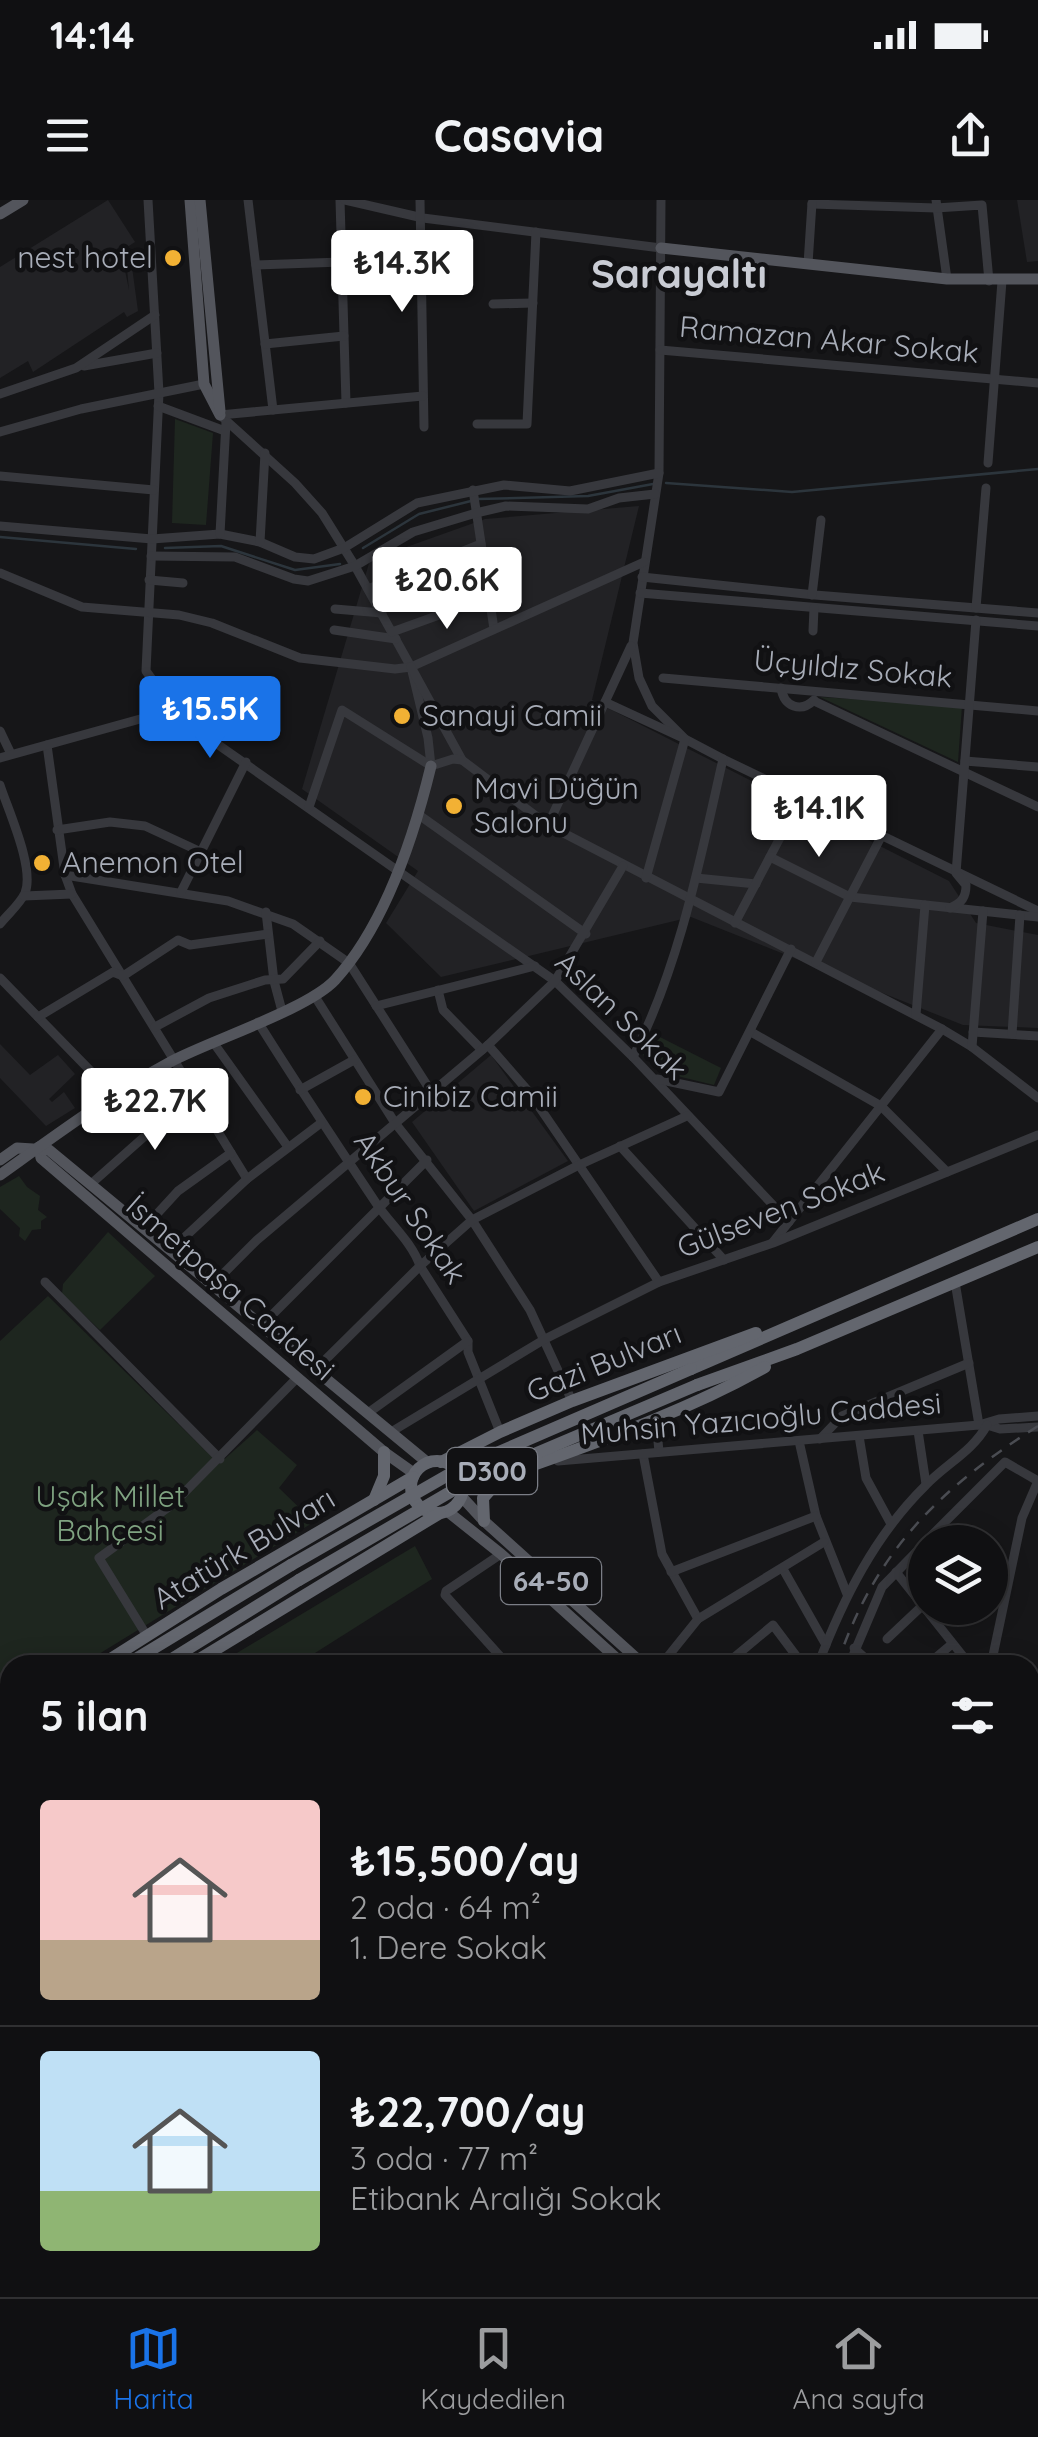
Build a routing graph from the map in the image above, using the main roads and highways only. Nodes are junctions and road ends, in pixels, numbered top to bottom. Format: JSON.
{"nodes":[{"id":1,"x":23,"y":200,"type":"edge"},
{"id":2,"x":190,"y":200,"type":"edge"},
{"id":3,"x":200,"y":200,"type":"edge"},
{"id":4,"x":0,"y":214,"type":"edge"},
{"id":5,"x":661,"y":248,"type":"road end"},
{"id":6,"x":1038,"y":280,"type":"edge"},
{"id":7,"x":431,"y":766,"type":"road end"},
{"id":8,"x":38,"y":1147,"type":"junction"},
{"id":9,"x":0,"y":1160,"type":"edge"},
{"id":10,"x":0,"y":1175,"type":"edge"},
{"id":11,"x":1038,"y":1218,"type":"edge"},
{"id":12,"x":1038,"y":1248,"type":"edge"},
{"id":13,"x":792,"y":1323,"type":"junction"},
{"id":14,"x":797,"y":1348,"type":"junction"},
{"id":15,"x":485,"y":1438,"type":"junction"},
{"id":16,"x":384,"y":1452,"type":"junction"},
{"id":17,"x":435,"y":1463,"type":"junction"},
{"id":18,"x":414,"y":1476,"type":"junction"},
{"id":19,"x":503,"y":1476,"type":"junction"},
{"id":20,"x":462,"y":1493,"type":"junction"},
{"id":21,"x":374,"y":1500,"type":"junction"},
{"id":22,"x":444,"y":1512,"type":"junction"},
{"id":23,"x":484,"y":1521,"type":"junction"},
{"id":24,"x":291,"y":1566,"type":"joint"},
{"id":25,"x":299,"y":1580,"type":"joint"},
{"id":26,"x":117,"y":1655,"type":"edge"},
{"id":27,"x":143,"y":1655,"type":"edge"},
{"id":28,"x":178,"y":1655,"type":"edge"},
{"id":29,"x":207,"y":1655,"type":"edge"},
{"id":30,"x":613,"y":1655,"type":"edge"},
{"id":31,"x":633,"y":1655,"type":"edge"}],
"edges":[{"from":1,"to":4,"type":"main road"},
{"from":2,"to":3,"type":"main road"},
{"from":5,"to":6,"type":"main road"},
{"from":7,"to":8,"type":"main road"},
{"from":8,"to":9,"type":"main road"},
{"from":8,"to":10,"type":"main road"},
{"from":8,"to":16,"type":"main road","name":"İsmetpaşa Caddesi"},
{"from":8,"to":17,"type":"main road","name":"İsmetpaşa Caddesi"},
{"from":11,"to":13,"type":"highway","name":"Gazi Bulvarı"},
{"from":12,"to":14,"type":"highway","name":"Gazi Bulvarı","number":"D300"},
{"from":13,"to":15,"type":"highway","name":"Gazi Bulvarı"},
{"from":13,"to":24,"type":"highway","name":"Gazi Bulvarı","bridge":true},
{"from":14,"to":19,"type":"highway","name":"Gazi Bulvarı"},
{"from":14,"to":25,"type":"highway","name":"Gazi Bulvarı","number":"D300","bridge":true},
{"from":15,"to":17,"type":"highway","name":"Gazi Bulvarı"},
{"from":15,"to":19,"type":"highway"},
{"from":16,"to":18,"type":"main road","name":"İsmetpaşa Caddesi"},
{"from":16,"to":21,"type":"highway"},
{"from":17,"to":18,"type":"highway"},
{"from":17,"to":20,"type":"highway"},
{"from":18,"to":21,"type":"highway","name":"Atatürk Bulvarı"},
{"from":18,"to":22,"type":"highway"},
{"from":19,"to":20,"type":"highway","name":"Gazi Bulvarı"},
{"from":19,"to":23,"type":"highway"},
{"from":20,"to":22,"type":"highway"},
{"from":20,"to":23,"type":"main road","number":"64-50"},
{"from":21,"to":26,"type":"highway","name":"Atatürk Bulvarı"},
{"from":22,"to":29,"type":"highway"},
{"from":22,"to":30,"type":"main road","number":"64-50"},
{"from":23,"to":31,"type":"main road","number":"64-50"},
{"from":24,"to":27,"type":"highway","name":"Atatürk Bulvarı"},
{"from":25,"to":28,"type":"highway","name":"Atatürk Bulvarı","number":"D300"}]}
